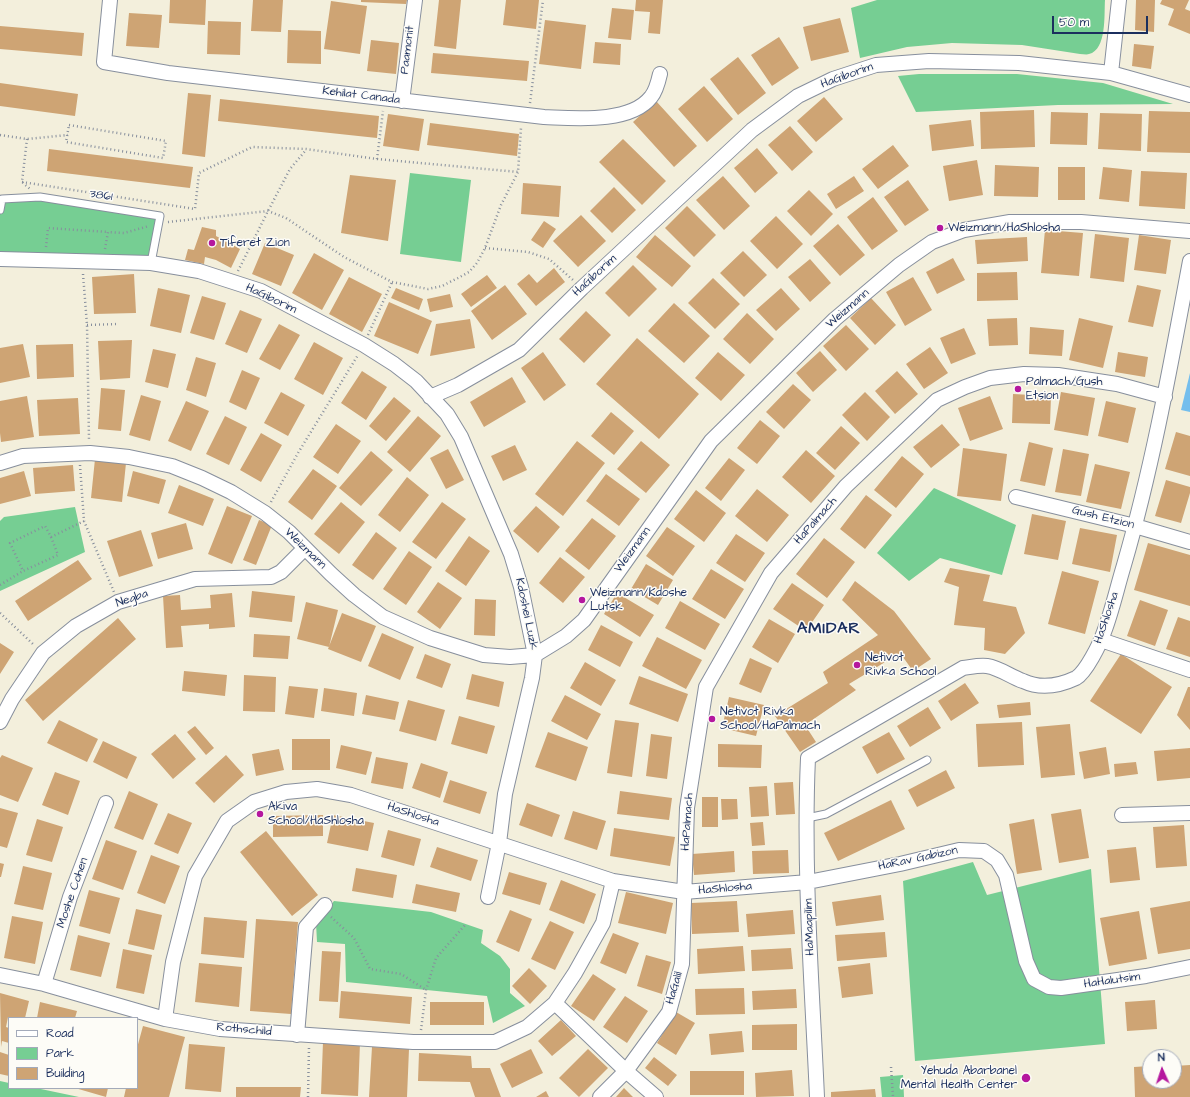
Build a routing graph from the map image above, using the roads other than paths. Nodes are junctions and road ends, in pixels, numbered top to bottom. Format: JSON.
{"nodes":[{"id":1,"x":110,"y":0,"type":"edge"},
{"id":2,"x":415,"y":0,"type":"edge"},
{"id":3,"x":1119,"y":0,"type":"edge"},
{"id":4,"x":1111,"y":73,"type":"junction"},
{"id":5,"x":660,"y":74,"type":"dead end"},
{"id":6,"x":1190,"y":94,"type":"edge"},
{"id":7,"x":402,"y":101,"type":"junction"},
{"id":8,"x":0,"y":210,"type":"edge"},
{"id":9,"x":1190,"y":231,"type":"edge"},
{"id":10,"x":0,"y":259,"type":"edge"},
{"id":11,"x":1190,"y":261,"type":"edge"},
{"id":12,"x":151,"y":263,"type":"junction"},
{"id":13,"x":430,"y":397,"type":"junction"},
{"id":14,"x":1165,"y":397,"type":"junction"},
{"id":15,"x":0,"y":463,"type":"edge"},
{"id":16,"x":1016,"y":497,"type":"dead end"},
{"id":17,"x":1135,"y":526,"type":"junction"},
{"id":18,"x":1190,"y":542,"type":"edge"},
{"id":19,"x":305,"y":548,"type":"junction"},
{"id":20,"x":1101,"y":640,"type":"junction"},
{"id":21,"x":535,"y":655,"type":"junction"},
{"id":22,"x":1190,"y":670,"type":"edge"},
{"id":23,"x":0,"y":722,"type":"edge"},
{"id":24,"x":808,"y":758,"type":"joint"},
{"id":25,"x":927,"y":760,"type":"dead end"},
{"id":26,"x":106,"y":803,"type":"dead end"},
{"id":27,"x":1190,"y":813,"type":"edge"},
{"id":28,"x":1122,"y":815,"type":"dead end"},
{"id":29,"x":807,"y":818,"type":"junction"},
{"id":30,"x":499,"y":843,"type":"junction"},
{"id":31,"x":613,"y":881,"type":"junction"},
{"id":32,"x":808,"y":882,"type":"junction"},
{"id":33,"x":684,"y":892,"type":"junction"},
{"id":34,"x":488,"y":897,"type":"dead end"},
{"id":35,"x":323,"y":907,"type":"road end"},
{"id":36,"x":1190,"y":967,"type":"edge"},
{"id":37,"x":0,"y":975,"type":"edge"},
{"id":38,"x":1034,"y":979,"type":"joint"},
{"id":39,"x":44,"y":984,"type":"junction"},
{"id":40,"x":555,"y":1003,"type":"junction"},
{"id":41,"x":165,"y":1019,"type":"junction"},
{"id":42,"x":303,"y":1036,"type":"junction"},
{"id":43,"x":626,"y":1072,"type":"junction"},
{"id":44,"x":600,"y":1097,"type":"edge"},
{"id":45,"x":656,"y":1097,"type":"edge"},
{"id":46,"x":817,"y":1097,"type":"edge"}],
"edges":[{"from":1,"to":7,"type":"street","name":"Kehilat Canada"},
{"from":2,"to":7,"type":"street","name":"Paamonit"},
{"from":3,"to":4,"type":"street"},
{"from":4,"to":6,"type":"street","name":"HaGiborim"},
{"from":4,"to":13,"type":"street","name":"HaGiborim"},
{"from":5,"to":7,"type":"street","name":"Kehilat Canada"},
{"from":8,"to":12,"type":"lane","name":"3861"},
{"from":9,"to":21,"type":"street","name":"Weizmann"},
{"from":10,"to":12,"type":"street","name":"HaGiborim"},
{"from":11,"to":14,"type":"street","name":"HaShlosha"},
{"from":12,"to":13,"type":"street","name":"HaGiborim"},
{"from":13,"to":21,"type":"street","name":"Kdoshei Luzk"},
{"from":14,"to":17,"type":"street","name":"HaShlosha"},
{"from":14,"to":33,"type":"street","name":"HaPalmach"},
{"from":15,"to":19,"type":"street","name":"Weizmann"},
{"from":16,"to":17,"type":"street","name":"Gush Etzion"},
{"from":17,"to":18,"type":"street","name":"Gush Etzion"},
{"from":17,"to":20,"type":"street","name":"HaShlosha"},
{"from":19,"to":21,"type":"street","name":"Weizmann"},
{"from":19,"to":23,"type":"street","name":"Negba"},
{"from":20,"to":22,"type":"street"},
{"from":20,"to":24,"type":"street","name":"HaShlosha"},
{"from":21,"to":30,"type":"street","name":"Kdoshei Luzk"},
{"from":24,"to":29,"type":"street","name":"HaMaapilim"},
{"from":25,"to":29,"type":"lane"},
{"from":26,"to":39,"type":"street","name":"Moshe Cohen"},
{"from":27,"to":28,"type":"street"},
{"from":29,"to":32,"type":"street","name":"HaMaapilim"},
{"from":30,"to":31,"type":"street","name":"HaShlosha"},
{"from":30,"to":34,"type":"street","name":"Kdoshei Luzk"},
{"from":30,"to":41,"type":"street","name":"HaShlosha"},
{"from":31,"to":33,"type":"street","name":"HaShlosha"},
{"from":31,"to":40,"type":"street"},
{"from":32,"to":33,"type":"street","name":"HaShlosha"},
{"from":32,"to":38,"type":"street","name":"HaRav Gabizon"},
{"from":32,"to":46,"type":"street","name":"HaMaapilim"},
{"from":33,"to":43,"type":"street","name":"HaGalil"},
{"from":35,"to":42,"type":"street"},
{"from":36,"to":38,"type":"street","name":"HaHalutsim"},
{"from":37,"to":39,"type":"street","name":"Rothschild"},
{"from":39,"to":41,"type":"street","name":"Rothschild"},
{"from":40,"to":42,"type":"street","name":"Rothschild"},
{"from":40,"to":43,"type":"street"},
{"from":41,"to":42,"type":"street","name":"Rothschild"},
{"from":43,"to":44,"type":"street","name":"HaGalil"},
{"from":43,"to":45,"type":"street"}]}
